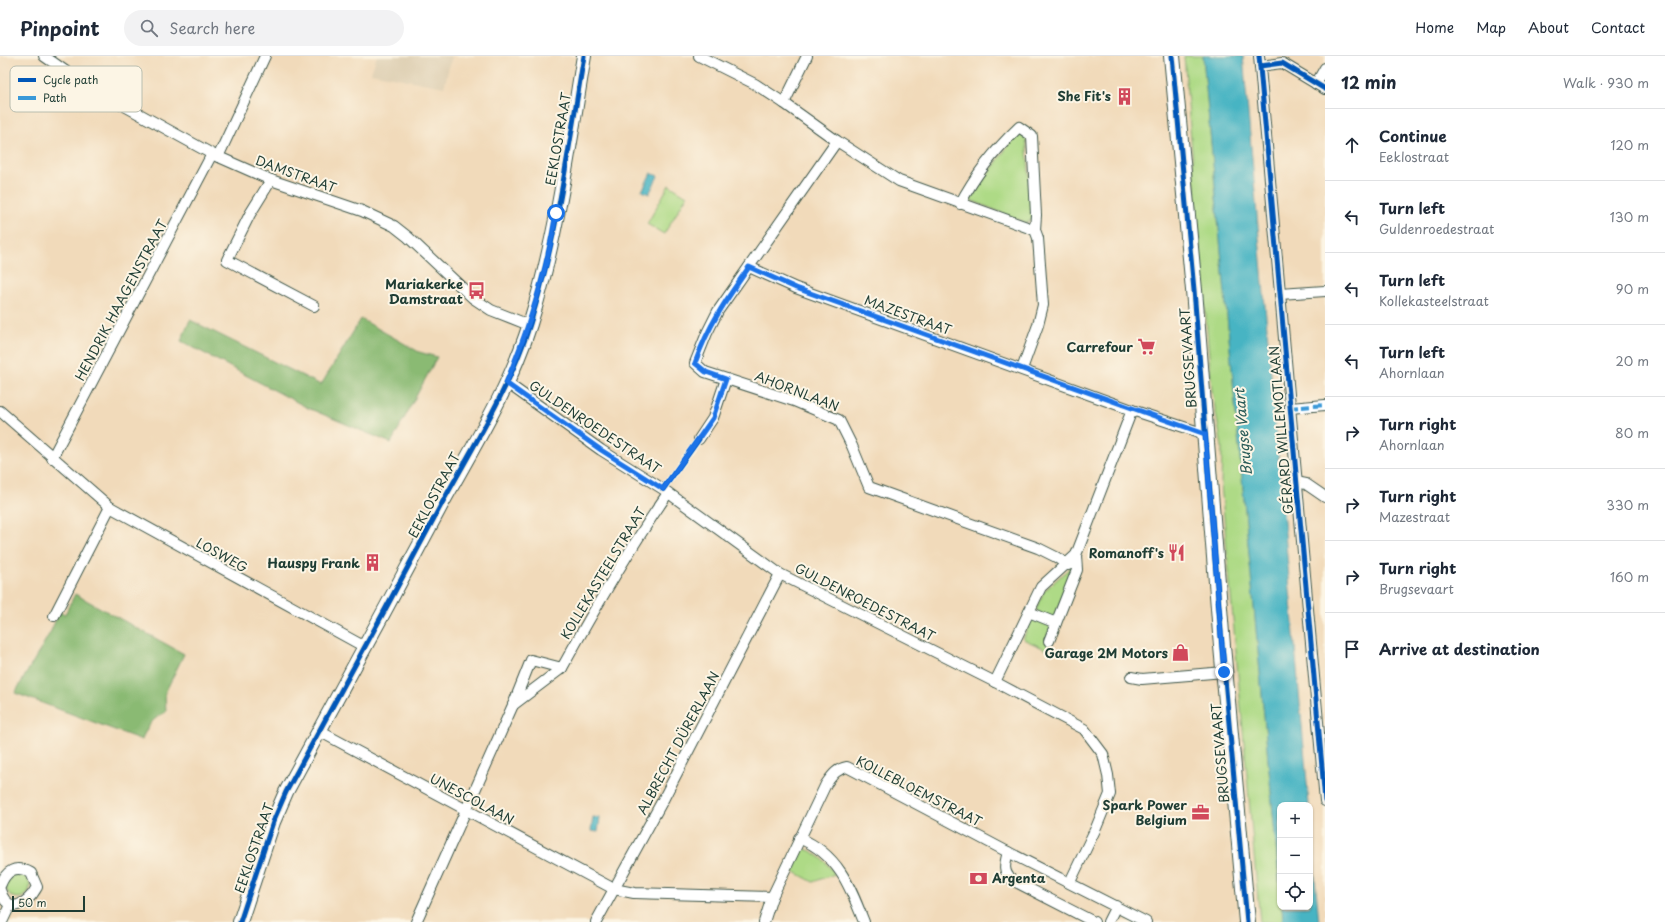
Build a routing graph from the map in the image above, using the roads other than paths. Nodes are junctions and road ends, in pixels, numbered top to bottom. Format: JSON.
{"nodes":[{"id":1,"x":44,"y":56,"type":"edge"},
{"id":2,"x":265,"y":56,"type":"edge"},
{"id":3,"x":584,"y":56,"type":"edge"},
{"id":4,"x":699,"y":56,"type":"edge"},
{"id":5,"x":807,"y":56,"type":"edge"},
{"id":6,"x":1172,"y":56,"type":"edge"},
{"id":7,"x":1260,"y":61,"type":"edge"},
{"id":8,"x":58,"y":66,"type":"edge"},
{"id":9,"x":1325,"y":68,"type":"edge"},
{"id":10,"x":1321,"y":86,"type":"edge"},
{"id":11,"x":784,"y":103,"type":"junction"},
{"id":12,"x":135,"y":112,"type":"edge"},
{"id":13,"x":837,"y":141,"type":"junction"},
{"id":14,"x":215,"y":156,"type":"junction"},
{"id":15,"x":271,"y":180,"type":"junction"},
{"id":16,"x":960,"y":204,"type":"junction"},
{"id":17,"x":1034,"y":230,"type":"junction"},
{"id":18,"x":749,"y":267,"type":"junction"},
{"id":19,"x":1325,"y":291,"type":"edge"},
{"id":20,"x":1280,"y":294,"type":"junction"},
{"id":21,"x":314,"y":306,"type":"dead end"},
{"id":22,"x":529,"y":326,"type":"junction"},
{"id":23,"x":1022,"y":369,"type":"junction"},
{"id":24,"x":726,"y":379,"type":"junction"},
{"id":25,"x":506,"y":383,"type":"junction"},
{"id":26,"x":1325,"y":405,"type":"edge"},
{"id":27,"x":1290,"y":408,"type":"junction"},
{"id":28,"x":1132,"y":410,"type":"junction"},
{"id":29,"x":0,"y":411,"type":"edge"},
{"id":30,"x":1205,"y":434,"type":"junction"},
{"id":31,"x":699,"y":439,"type":"dead end"},
{"id":32,"x":52,"y":458,"type":"junction"},
{"id":33,"x":1296,"y":482,"type":"junction"},
{"id":34,"x":666,"y":491,"type":"junction"},
{"id":35,"x":1325,"y":496,"type":"edge"},
{"id":36,"x":110,"y":507,"type":"junction"},
{"id":37,"x":1076,"y":555,"type":"junction"},
{"id":38,"x":1068,"y":565,"type":"junction"},
{"id":39,"x":780,"y":574,"type":"junction"},
{"id":40,"x":1028,"y":612,"type":"junction"},
{"id":41,"x":54,"y":616,"type":"dead end"},
{"id":42,"x":1056,"y":623,"type":"junction"},
{"id":43,"x":1049,"y":641,"type":"dead end"},
{"id":44,"x":365,"y":647,"type":"junction"},
{"id":45,"x":562,"y":668,"type":"junction"},
{"id":46,"x":1224,"y":672,"type":"junction"},
{"id":47,"x":1131,"y":677,"type":"dead end"},
{"id":48,"x":995,"y":682,"type":"junction"},
{"id":49,"x":514,"y":705,"type":"junction"},
{"id":50,"x":319,"y":731,"type":"junction"},
{"id":51,"x":1325,"y":801,"type":"edge"},
{"id":52,"x":466,"y":810,"type":"junction"},
{"id":53,"x":799,"y":838,"type":"junction"},
{"id":54,"x":1008,"y":852,"type":"junction"},
{"id":55,"x":1070,"y":882,"type":"junction"},
{"id":56,"x":0,"y":886,"type":"edge"},
{"id":57,"x":614,"y":889,"type":"junction"},
{"id":58,"x":0,"y":890,"type":"edge"},
{"id":59,"x":772,"y":897,"type":"junction"},
{"id":60,"x":10,"y":905,"type":"junction"},
{"id":61,"x":1116,"y":906,"type":"junction"},
{"id":62,"x":2,"y":922,"type":"edge"},
{"id":63,"x":240,"y":922,"type":"edge"},
{"id":64,"x":416,"y":922,"type":"edge"},
{"id":65,"x":596,"y":922,"type":"edge"},
{"id":66,"x":764,"y":922,"type":"edge"},
{"id":67,"x":864,"y":922,"type":"edge"},
{"id":68,"x":1094,"y":922,"type":"edge"},
{"id":69,"x":1108,"y":922,"type":"edge"},
{"id":70,"x":1146,"y":922,"type":"edge"},
{"id":71,"x":1247,"y":922,"type":"edge"}],
"edges":[{"from":1,"to":8,"type":"street","name":"DAMSTRAAT"},
{"from":2,"to":14,"type":"street","name":"HENDRIK HAAGENSTRAAT"},
{"from":3,"to":22,"type":"street","name":"EEKLOSTRAAT"},
{"from":4,"to":11,"type":"street"},
{"from":5,"to":11,"type":"street"},
{"from":6,"to":30,"type":"main road","name":"BRUGSEVAART"},
{"from":7,"to":10,"type":"street"},
{"from":7,"to":20,"type":"street","name":"GÉRARD WILLEMOTLAAN"},
{"from":9,"to":10,"type":"street"},
{"from":11,"to":13,"type":"street"},
{"from":12,"to":14,"type":"street","name":"DAMSTRAAT"},
{"from":13,"to":16,"type":"street"},
{"from":13,"to":18,"type":"street"},
{"from":14,"to":15,"type":"street","name":"DAMSTRAAT"},
{"from":14,"to":32,"type":"street","name":"HENDRIK HAAGENSTRAAT"},
{"from":15,"to":21,"type":"street"},
{"from":15,"to":22,"type":"street","name":"DAMSTRAAT"},
{"from":16,"to":17,"type":"street"},
{"from":16,"to":17,"type":"street"},
{"from":17,"to":23,"type":"street"},
{"from":18,"to":23,"type":"street","name":"MAZESTRAAT"},
{"from":18,"to":24,"type":"street","name":"AHORNLAAN"},
{"from":19,"to":20,"type":"street"},
{"from":20,"to":27,"type":"street","name":"GÉRARD WILLEMOTLAAN"},
{"from":22,"to":25,"type":"street","name":"EEKLOSTRAAT"},
{"from":23,"to":28,"type":"street","name":"MAZESTRAAT"},
{"from":24,"to":31,"type":"street"},
{"from":24,"to":38,"type":"street","name":"AHORNLAAN"},
{"from":25,"to":34,"type":"street","name":"GULDENROEDESTRAAT"},
{"from":25,"to":44,"type":"street","name":"EEKLOSTRAAT"},
{"from":26,"to":27,"type":"street"},
{"from":27,"to":33,"type":"street","name":"GÉRARD WILLEMOTLAAN"},
{"from":28,"to":30,"type":"street","name":"MAZESTRAAT"},
{"from":28,"to":37,"type":"street"},
{"from":29,"to":32,"type":"street","name":"LOSWEG"},
{"from":30,"to":46,"type":"main road","name":"BRUGSEVAART"},
{"from":32,"to":36,"type":"street","name":"LOSWEG"},
{"from":33,"to":35,"type":"street"},
{"from":33,"to":51,"type":"street","name":"GÉRARD WILLEMOTLAAN"},
{"from":34,"to":39,"type":"street","name":"GULDENROEDESTRAAT"},
{"from":34,"to":45,"type":"street","name":"KOLLEKASTEELSTRAAT"},
{"from":36,"to":41,"type":"street"},
{"from":36,"to":44,"type":"street","name":"LOSWEG"},
{"from":37,"to":38,"type":"street"},
{"from":37,"to":42,"type":"street"},
{"from":38,"to":40,"type":"street"},
{"from":39,"to":48,"type":"street","name":"GULDENROEDESTRAAT"},
{"from":39,"to":57,"type":"street","name":"ALBRECHT DÜRERLAAN"},
{"from":40,"to":42,"type":"street"},
{"from":40,"to":48,"type":"street"},
{"from":42,"to":43,"type":"street"},
{"from":44,"to":50,"type":"street","name":"EEKLOSTRAAT"},
{"from":45,"to":49,"type":"street","name":"KOLLEKASTEELSTRAAT"},
{"from":45,"to":49,"type":"street","name":"KOLLEKASTEELSTRAAT"},
{"from":46,"to":47,"type":"street"},
{"from":46,"to":71,"type":"main road","name":"BRUGSEVAART"},
{"from":48,"to":55,"type":"street","name":"GULDENROEDESTRAAT"},
{"from":49,"to":52,"type":"street","name":"KOLLEKASTEELSTRAAT"},
{"from":50,"to":52,"type":"street","name":"UNESCOLAAN"},
{"from":50,"to":63,"type":"street","name":"EEKLOSTRAAT"},
{"from":52,"to":57,"type":"street","name":"UNESCOLAAN"},
{"from":52,"to":64,"type":"street","name":"KOLLEKASTEELSTRAAT"},
{"from":53,"to":54,"type":"street","name":"KOLLEBLOEMSTRAAT"},
{"from":53,"to":59,"type":"street","name":"KOLLEBLOEMSTRAAT"},
{"from":53,"to":67,"type":"street"},
{"from":54,"to":55,"type":"street","name":"KOLLEBLOEMSTRAAT"},
{"from":54,"to":68,"type":"street"},
{"from":55,"to":61,"type":"street","name":"KOLLEBLOEMSTRAAT"},
{"from":56,"to":60,"type":"street"},
{"from":57,"to":59,"type":"street"},
{"from":57,"to":65,"type":"street","name":"ALBRECHT DÜRERLAAN"},
{"from":58,"to":60,"type":"street"},
{"from":59,"to":66,"type":"street","name":"KOLLEBLOEMSTRAAT"},
{"from":60,"to":62,"type":"street"},
{"from":61,"to":69,"type":"street"},
{"from":61,"to":70,"type":"street","name":"KOLLEBLOEMSTRAAT"}]}
